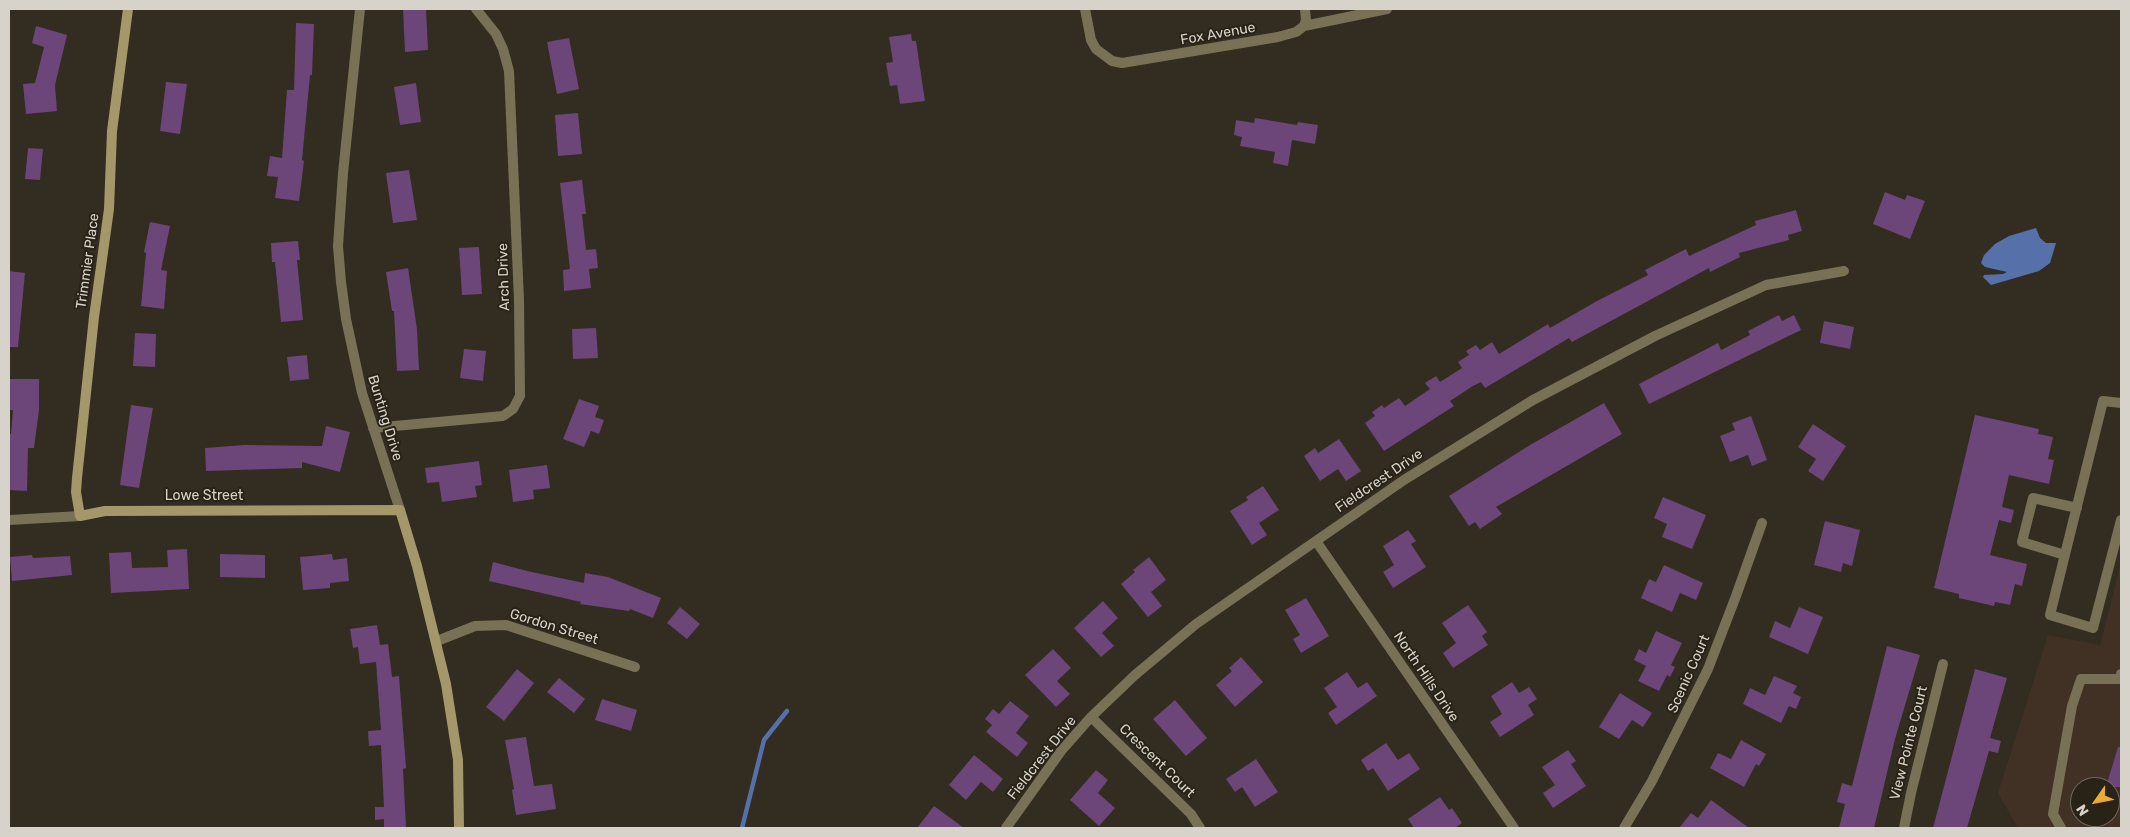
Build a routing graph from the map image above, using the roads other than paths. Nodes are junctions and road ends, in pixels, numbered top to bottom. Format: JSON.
{"nodes":[{"id":1,"x":128,"y":9,"type":"edge"},
{"id":2,"x":360,"y":9,"type":"edge"},
{"id":3,"x":476,"y":9,"type":"edge"},
{"id":4,"x":1085,"y":9,"type":"edge"},
{"id":5,"x":1305,"y":9,"type":"edge"},
{"id":6,"x":1386,"y":9,"type":"edge"},
{"id":7,"x":1304,"y":26,"type":"junction"},
{"id":8,"x":1844,"y":271,"type":"dead end"},
{"id":9,"x":2121,"y":403,"type":"edge"},
{"id":10,"x":373,"y":428,"type":"junction"},
{"id":11,"x":2076,"y":508,"type":"junction"},
{"id":12,"x":400,"y":510,"type":"junction"},
{"id":13,"x":80,"y":516,"type":"junction"},
{"id":14,"x":9,"y":520,"type":"edge"},
{"id":15,"x":2121,"y":520,"type":"edge"},
{"id":16,"x":1762,"y":523,"type":"dead end"},
{"id":17,"x":1316,"y":541,"type":"junction"},
{"id":18,"x":2065,"y":555,"type":"junction"},
{"id":19,"x":437,"y":641,"type":"junction"},
{"id":20,"x":1943,"y":664,"type":"dead end"},
{"id":21,"x":635,"y":666,"type":"dead end"},
{"id":22,"x":2121,"y":674,"type":"edge"},
{"id":23,"x":1091,"y":717,"type":"junction"},
{"id":24,"x":459,"y":828,"type":"edge"},
{"id":25,"x":1006,"y":828,"type":"edge"},
{"id":26,"x":1200,"y":828,"type":"edge"},
{"id":27,"x":1514,"y":828,"type":"edge"},
{"id":28,"x":1624,"y":828,"type":"edge"},
{"id":29,"x":1904,"y":828,"type":"edge"},
{"id":30,"x":2061,"y":828,"type":"edge"}],
"edges":[{"from":1,"to":13,"type":"street","name":"Trimmier Place"},
{"from":2,"to":10,"type":"street","name":"Bunting Drive"},
{"from":3,"to":10,"type":"street","name":"Arch Drive"},
{"from":4,"to":7,"type":"street","name":"Fox Avenue"},
{"from":5,"to":7,"type":"street"},
{"from":6,"to":7,"type":"street","name":"Fox Avenue"},
{"from":8,"to":17,"type":"street","name":"Fieldcrest Drive"},
{"from":9,"to":11,"type":"street"},
{"from":10,"to":12,"type":"street","name":"Bunting Drive"},
{"from":11,"to":18,"type":"street"},
{"from":11,"to":18,"type":"street"},
{"from":12,"to":13,"type":"street","name":"Lowe Street"},
{"from":12,"to":19,"type":"street","name":"Bunting Drive"},
{"from":13,"to":14,"type":"street","name":"Lowe Street"},
{"from":15,"to":18,"type":"street"},
{"from":16,"to":28,"type":"street","name":"Scenic Court"},
{"from":17,"to":23,"type":"street","name":"Fieldcrest Drive"},
{"from":17,"to":27,"type":"street","name":"North Hills Drive"},
{"from":19,"to":21,"type":"street","name":"Gordon Street"},
{"from":19,"to":24,"type":"street","name":"Bunting Drive"},
{"from":20,"to":29,"type":"street","name":"View Pointe Court"},
{"from":22,"to":30,"type":"street"},
{"from":23,"to":25,"type":"street","name":"Fieldcrest Drive"},
{"from":23,"to":26,"type":"street","name":"Crescent Court"}]}
